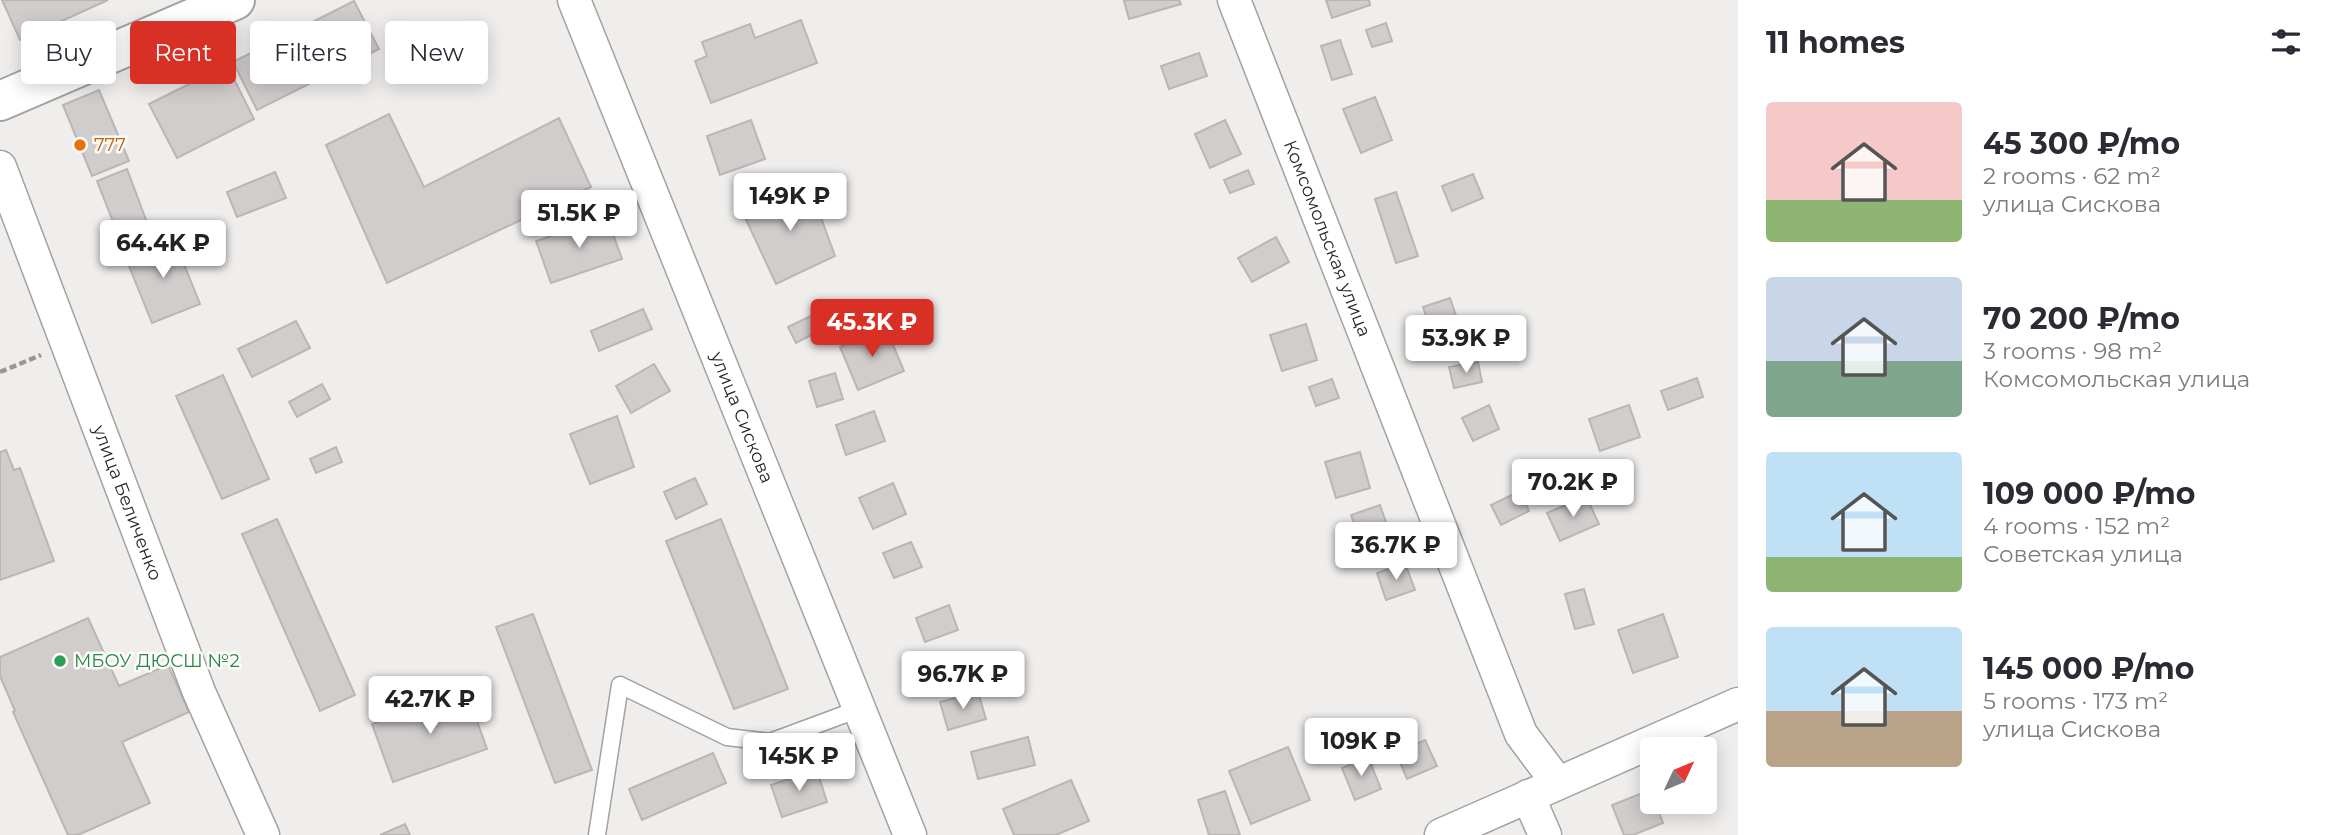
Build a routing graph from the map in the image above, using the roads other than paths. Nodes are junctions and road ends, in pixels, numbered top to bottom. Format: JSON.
{"nodes":[{"id":1,"x":235,"y":0,"type":"edge"},
{"id":2,"x":574,"y":0,"type":"edge"},
{"id":3,"x":1234,"y":0,"type":"edge"},
{"id":4,"x":0,"y":101,"type":"edge"},
{"id":5,"x":0,"y":167,"type":"edge"},
{"id":6,"x":1738,"y":704,"type":"edge"},
{"id":7,"x":859,"y":709,"type":"junction"},
{"id":8,"x":1557,"y":782,"type":"junction"},
{"id":9,"x":1528,"y":796,"type":"junction"},
{"id":10,"x":263,"y":835,"type":"edge"},
{"id":11,"x":597,"y":835,"type":"edge"},
{"id":12,"x":910,"y":835,"type":"edge"},
{"id":13,"x":1441,"y":835,"type":"edge"},
{"id":14,"x":1545,"y":835,"type":"edge"}],
"edges":[{"from":1,"to":4,"type":"street"},
{"from":2,"to":7,"type":"street","name":"улица Сискова"},
{"from":3,"to":8,"type":"street","name":"Комсомольская улица"},
{"from":5,"to":10,"type":"street","name":"улица Беличенко"},
{"from":6,"to":8,"type":"street"},
{"from":7,"to":11,"type":"lane"},
{"from":7,"to":12,"type":"street","name":"улица Сискова"},
{"from":8,"to":9,"type":"street"},
{"from":9,"to":13,"type":"street"},
{"from":9,"to":14,"type":"street"}]}
